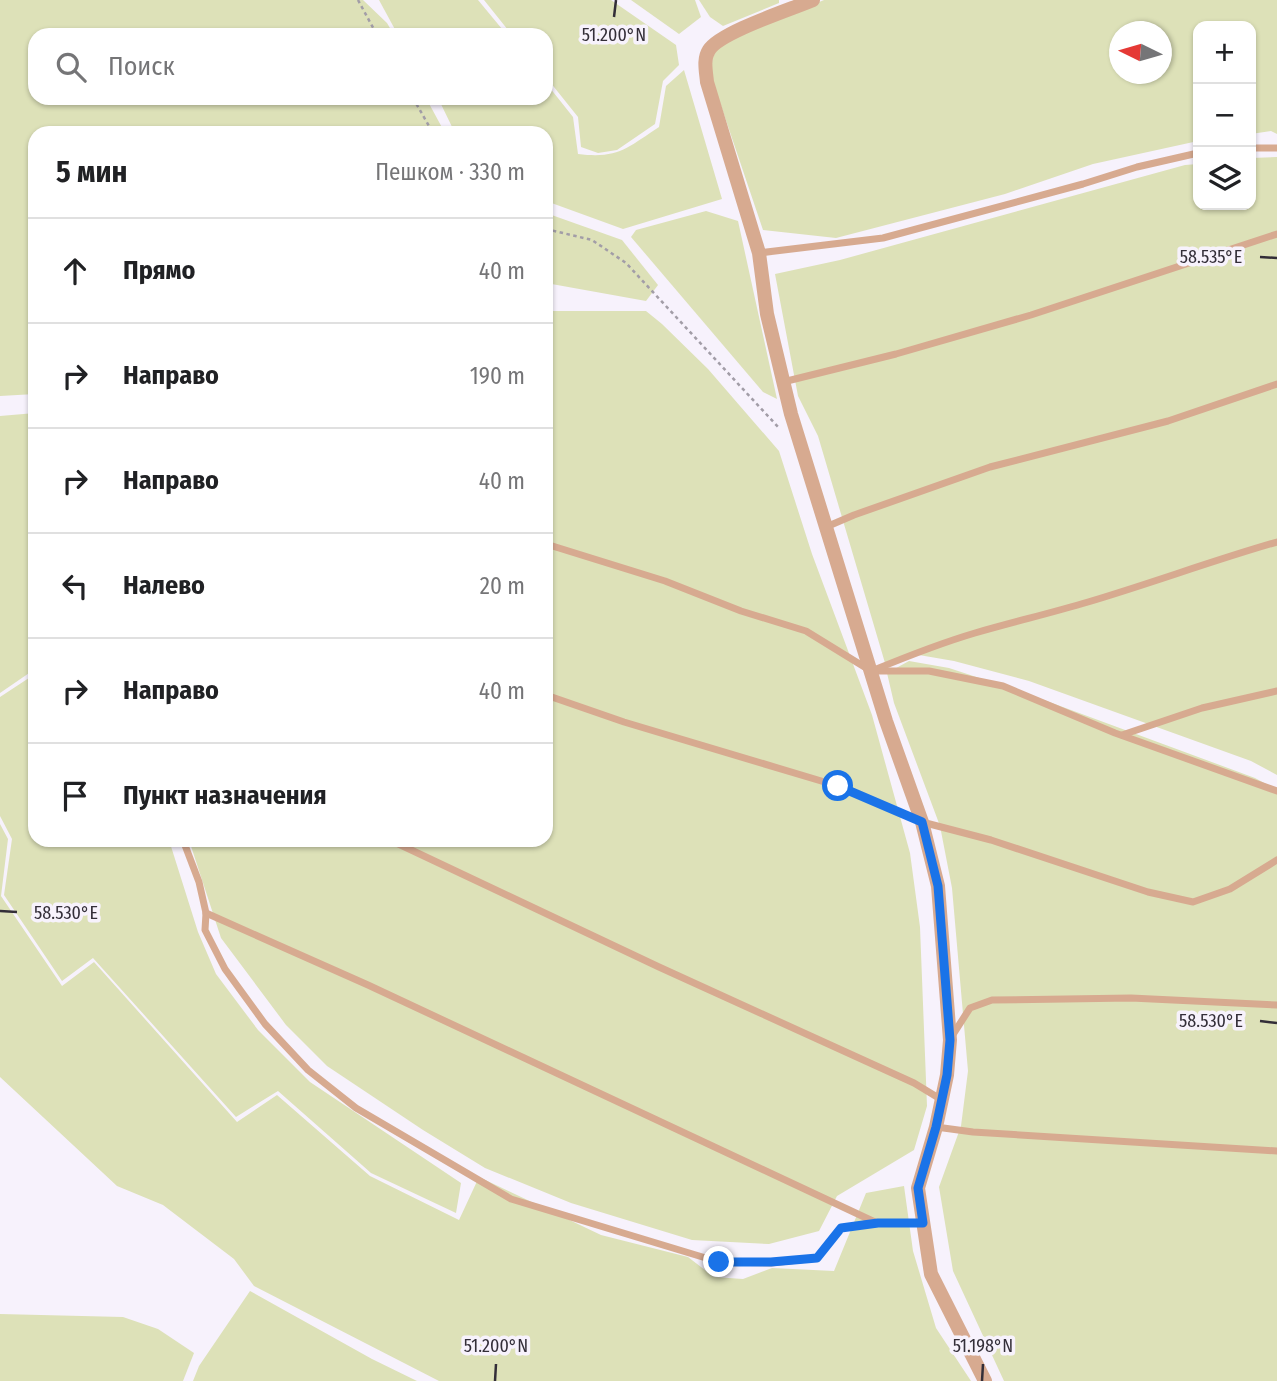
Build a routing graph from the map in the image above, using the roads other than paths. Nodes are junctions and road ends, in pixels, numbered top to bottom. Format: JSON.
{"nodes":[{"id":1,"x":813,"y":0,"type":"edge"},
{"id":2,"x":1256,"y":148,"type":"edge"},
{"id":3,"x":1277,"y":148,"type":"edge"},
{"id":4,"x":1193,"y":154,"type":"edge"},
{"id":5,"x":1277,"y":233,"type":"edge"},
{"id":6,"x":759,"y":253,"type":"junction"},
{"id":7,"x":783,"y":382,"type":"junction"},
{"id":8,"x":1277,"y":384,"type":"edge"},
{"id":9,"x":827,"y":527,"type":"junction"},
{"id":10,"x":1277,"y":542,"type":"edge"},
{"id":11,"x":553,"y":546,"type":"edge"},
{"id":12,"x":871,"y":671,"type":"junction"},
{"id":13,"x":1277,"y":691,"type":"edge"},
{"id":14,"x":553,"y":697,"type":"edge"},
{"id":15,"x":1121,"y":735,"type":"junction"},
{"id":16,"x":1277,"y":791,"type":"edge"},
{"id":17,"x":922,"y":822,"type":"junction"},
{"id":18,"x":186,"y":847,"type":"edge"},
{"id":19,"x":405,"y":847,"type":"edge"},
{"id":20,"x":1277,"y":860,"type":"edge"},
{"id":21,"x":206,"y":913,"type":"junction"},
{"id":22,"x":1277,"y":1004,"type":"edge"},
{"id":23,"x":950,"y":1040,"type":"junction"},
{"id":24,"x":942,"y":1100,"type":"junction"},
{"id":25,"x":936,"y":1127,"type":"junction"},
{"id":26,"x":1277,"y":1151,"type":"edge"},
{"id":27,"x":878,"y":1223,"type":"junction"},
{"id":28,"x":923,"y":1223,"type":"junction"},
{"id":29,"x":985,"y":1381,"type":"edge"}],
"edges":[{"from":1,"to":6,"type":"street"},
{"from":2,"to":3,"type":"lane"},
{"from":4,"to":6,"type":"lane"},
{"from":5,"to":7,"type":"lane"},
{"from":6,"to":7,"type":"street"},
{"from":7,"to":9,"type":"street"},
{"from":8,"to":9,"type":"lane"},
{"from":9,"to":12,"type":"street"},
{"from":10,"to":12,"type":"lane"},
{"from":11,"to":12,"type":"lane"},
{"from":12,"to":15,"type":"lane"},
{"from":12,"to":17,"type":"street"},
{"from":13,"to":15,"type":"lane"},
{"from":14,"to":17,"type":"lane"},
{"from":15,"to":16,"type":"lane"},
{"from":17,"to":20,"type":"lane"},
{"from":17,"to":23,"type":"street"},
{"from":18,"to":21,"type":"lane"},
{"from":19,"to":24,"type":"lane"},
{"from":21,"to":27,"type":"lane"},
{"from":21,"to":27,"type":"lane"},
{"from":22,"to":23,"type":"lane"},
{"from":23,"to":24,"type":"street"},
{"from":24,"to":25,"type":"street"},
{"from":25,"to":26,"type":"lane"},
{"from":25,"to":28,"type":"street"},
{"from":27,"to":28,"type":"lane"},
{"from":28,"to":29,"type":"street"}]}
